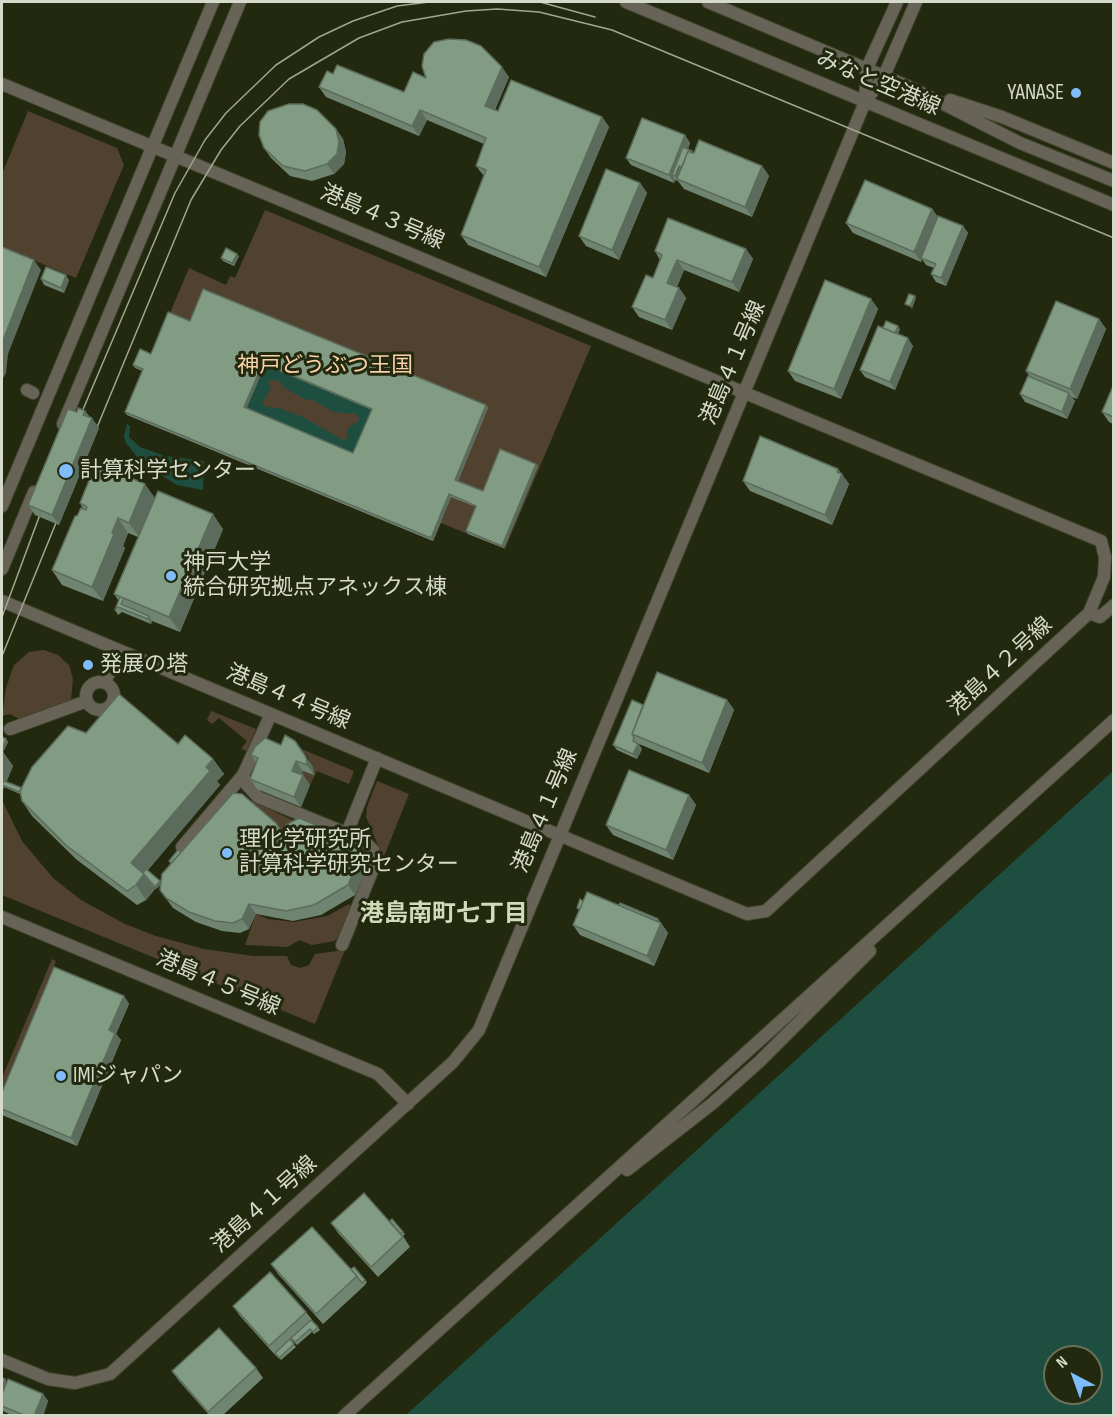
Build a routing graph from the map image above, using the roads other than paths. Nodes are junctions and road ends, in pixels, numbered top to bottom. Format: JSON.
{"nodes":[{"id":1,"x":213,"y":2,"type":"edge"},
{"id":2,"x":240,"y":2,"type":"edge"},
{"id":3,"x":626,"y":2,"type":"edge"},
{"id":4,"x":708,"y":2,"type":"edge"},
{"id":5,"x":897,"y":2,"type":"edge"},
{"id":6,"x":916,"y":2,"type":"edge"},
{"id":7,"x":867,"y":68,"type":"junction"},
{"id":8,"x":884,"y":76,"type":"junction"},
{"id":9,"x":2,"y":84,"type":"edge"},
{"id":10,"x":912,"y":88,"type":"junction"},
{"id":11,"x":865,"y":102,"type":"junction"},
{"id":12,"x":153,"y":145,"type":"junction"},
{"id":13,"x":176,"y":154,"type":"junction"},
{"id":14,"x":1113,"y":163,"type":"edge"},
{"id":15,"x":1113,"y":181,"type":"edge"},
{"id":16,"x":1113,"y":205,"type":"edge"},
{"id":17,"x":745,"y":393,"type":"junction"},
{"id":18,"x":56,"y":438,"type":"edge"},
{"id":19,"x":38,"y":482,"type":"edge"},
{"id":20,"x":2,"y":506,"type":"edge"},
{"id":21,"x":2,"y":569,"type":"edge"},
{"id":22,"x":2,"y":602,"type":"edge"},
{"id":23,"x":1113,"y":605,"type":"edge"},
{"id":24,"x":1089,"y":613,"type":"junction"},
{"id":25,"x":119,"y":651,"type":"junction"},
{"id":26,"x":105,"y":682,"type":"junction"},
{"id":27,"x":87,"y":701,"type":"junction"},
{"id":28,"x":271,"y":714,"type":"junction"},
{"id":29,"x":1113,"y":720,"type":"edge"},
{"id":30,"x":10,"y":729,"type":"dead end"},
{"id":31,"x":377,"y":758,"type":"junction"},
{"id":32,"x":243,"y":775,"type":"junction"},
{"id":33,"x":347,"y":833,"type":"junction"},
{"id":34,"x":558,"y":836,"type":"junction"},
{"id":35,"x":182,"y":847,"type":"edge"},
{"id":36,"x":2,"y":917,"type":"edge"},
{"id":37,"x":342,"y":945,"type":"dead end"},
{"id":38,"x":408,"y":1104,"type":"junction"},
{"id":39,"x":2,"y":1360,"type":"edge"},
{"id":40,"x":344,"y":1416,"type":"edge"}],
"edges":[{"from":1,"to":12,"type":"street"},
{"from":2,"to":13,"type":"street"},
{"from":3,"to":11,"type":"street","name":"みなと空港線"},
{"from":4,"to":7,"type":"street","name":"みなと空港線"},
{"from":5,"to":7,"type":"street"},
{"from":6,"to":8,"type":"street","name":"港島４１号線"},
{"from":7,"to":8,"type":"street","name":"みなと空港線"},
{"from":7,"to":11,"type":"street"},
{"from":8,"to":10,"type":"street","name":"みなと空港線"},
{"from":8,"to":11,"type":"street","name":"港島４１号線"},
{"from":9,"to":12,"type":"street","name":"港島４３号線"},
{"from":10,"to":14,"type":"street"},
{"from":10,"to":15,"type":"street","name":"みなと空港線"},
{"from":11,"to":16,"type":"street","name":"みなと空港線"},
{"from":11,"to":17,"type":"street","name":"港島４１号線"},
{"from":12,"to":13,"type":"street","name":"港島４３号線"},
{"from":12,"to":20,"type":"street"},
{"from":13,"to":17,"type":"street","name":"港島４３号線"},
{"from":13,"to":18,"type":"street"},
{"from":17,"to":24,"type":"street","name":"港島４２号線"},
{"from":17,"to":34,"type":"street","name":"港島４１号線"},
{"from":19,"to":21,"type":"street"},
{"from":22,"to":25,"type":"street","name":"港島４４号線"},
{"from":23,"to":24,"type":"street"},
{"from":24,"to":34,"type":"street","name":"港島４２号線"},
{"from":25,"to":26,"type":"street"},
{"from":25,"to":28,"type":"street","name":"港島４４号線"},
{"from":26,"to":27,"type":"street"},
{"from":26,"to":27,"type":"street"},
{"from":27,"to":30,"type":"street"},
{"from":28,"to":31,"type":"street","name":"港島４４号線"},
{"from":28,"to":32,"type":"street"},
{"from":29,"to":40,"type":"street"},
{"from":31,"to":33,"type":"street"},
{"from":31,"to":34,"type":"street","name":"港島４４号線"},
{"from":32,"to":33,"type":"street"},
{"from":32,"to":35,"type":"street"},
{"from":33,"to":37,"type":"street"},
{"from":34,"to":38,"type":"street","name":"港島４１号線"},
{"from":36,"to":38,"type":"street","name":"港島４５号線"},
{"from":38,"to":39,"type":"street","name":"港島４１号線"}]}
